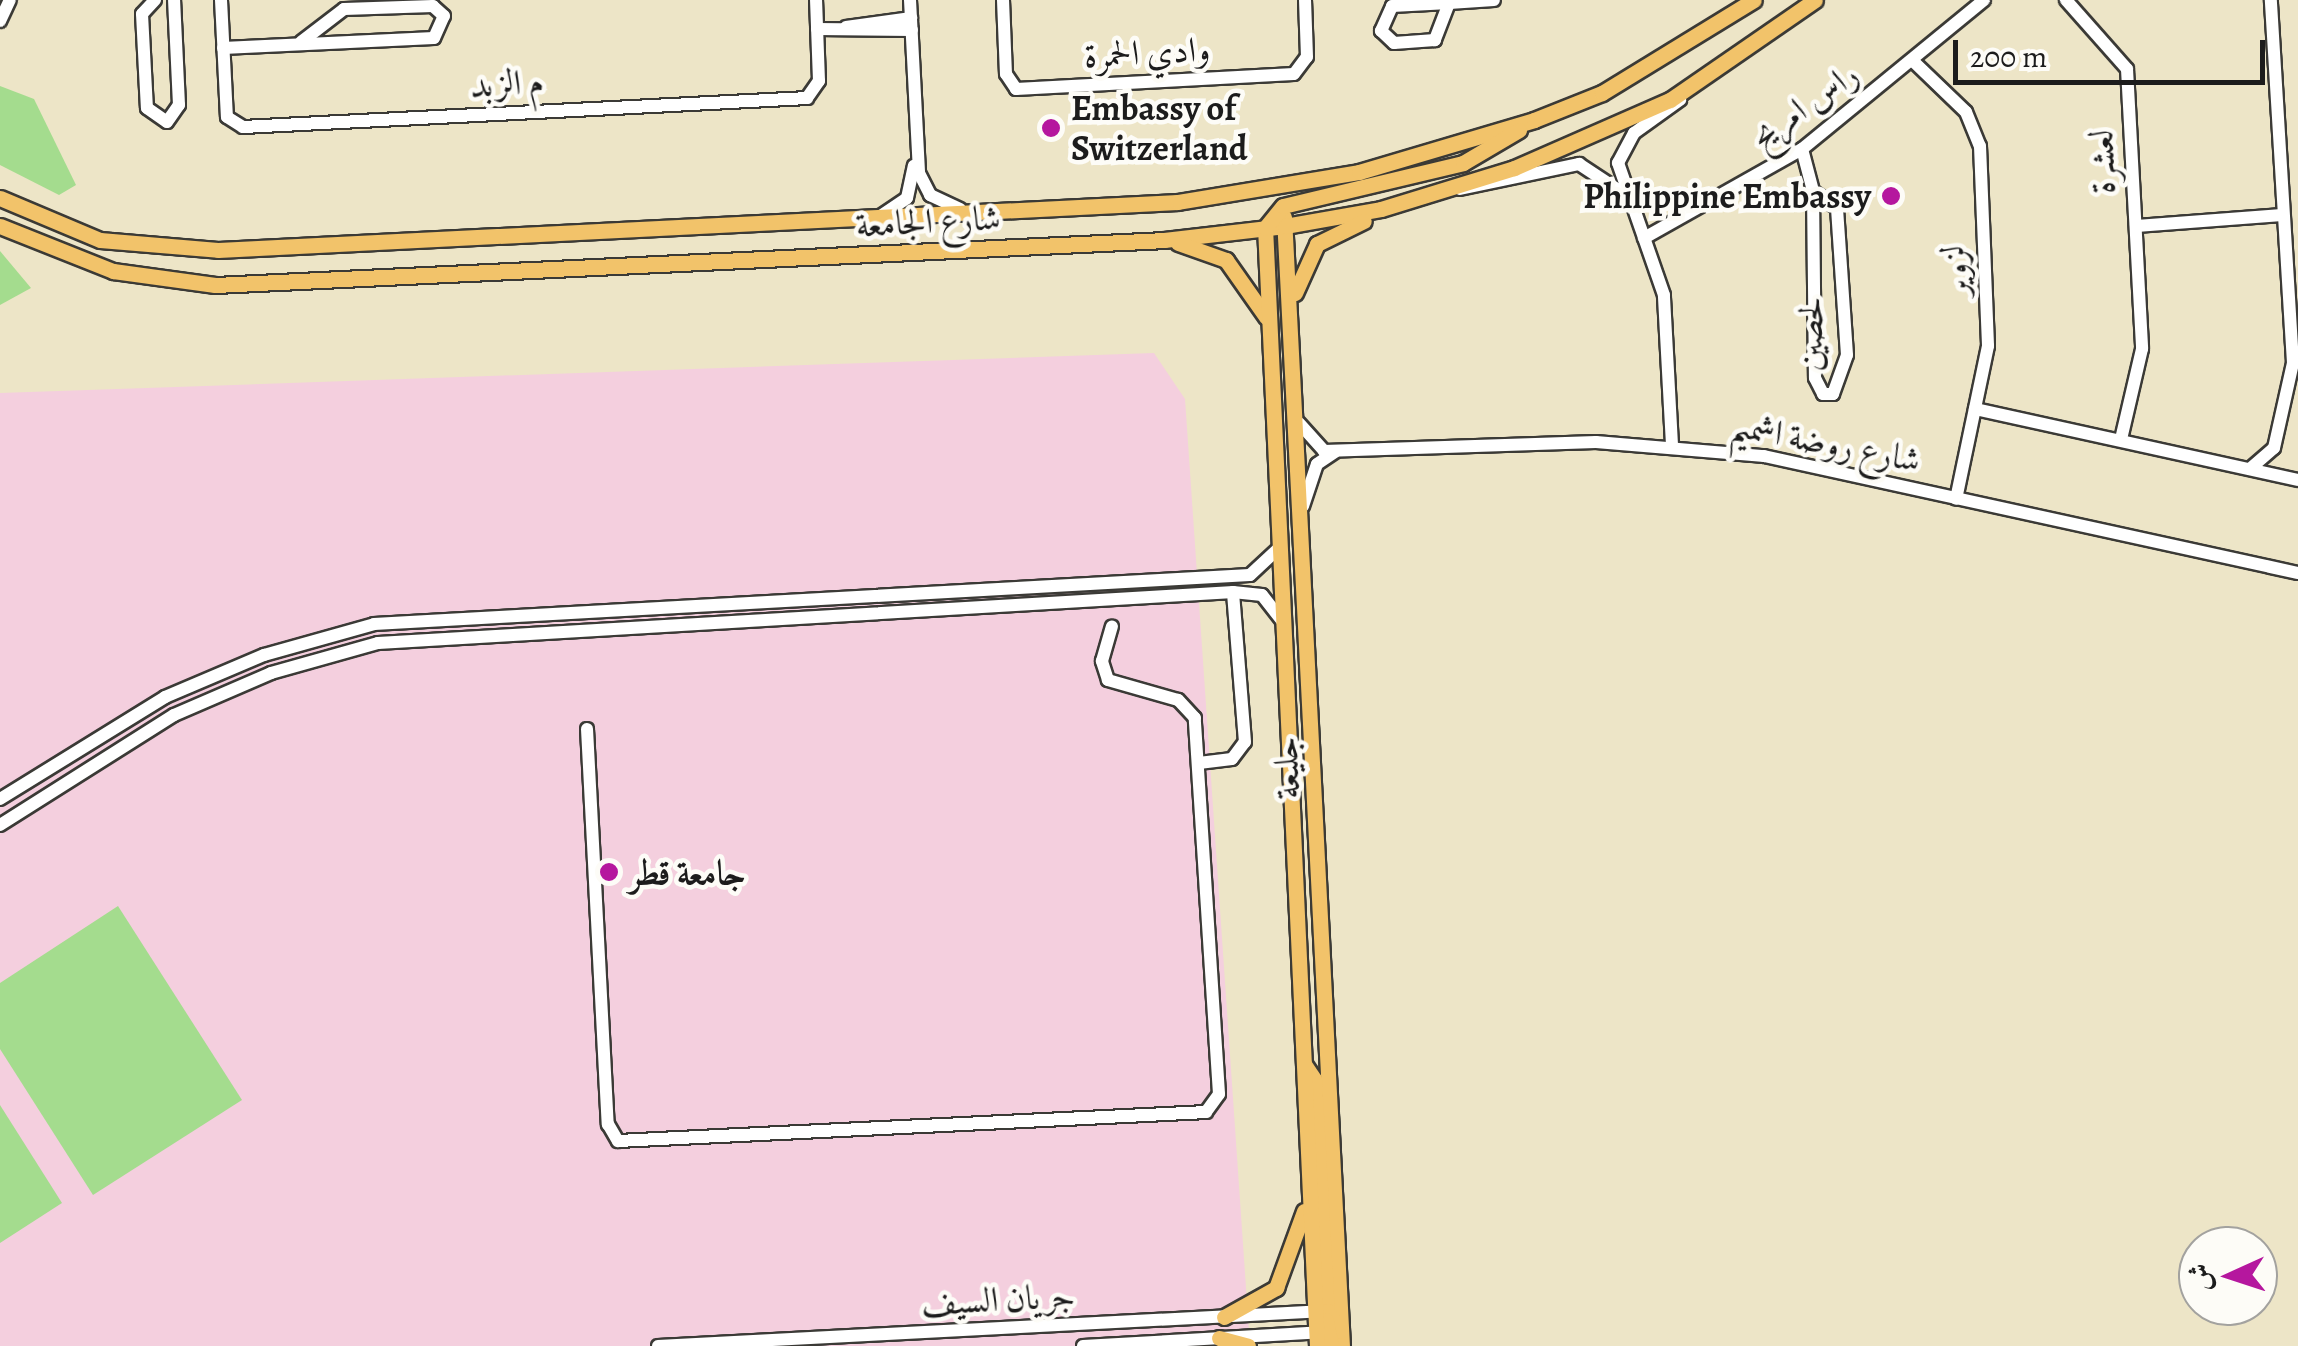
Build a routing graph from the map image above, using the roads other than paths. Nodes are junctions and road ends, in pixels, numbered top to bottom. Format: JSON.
{"nodes":[{"id":1,"x":10,"y":0,"type":"edge"},
{"id":2,"x":155,"y":0,"type":"edge"},
{"id":3,"x":174,"y":0,"type":"edge"},
{"id":4,"x":220,"y":0,"type":"edge"},
{"id":5,"x":816,"y":0,"type":"edge"},
{"id":6,"x":910,"y":0,"type":"edge"},
{"id":7,"x":1003,"y":0,"type":"edge"},
{"id":8,"x":1305,"y":0,"type":"edge"},
{"id":9,"x":1494,"y":0,"type":"edge"},
{"id":10,"x":1754,"y":0,"type":"edge"},
{"id":11,"x":1816,"y":0,"type":"edge"},
{"id":12,"x":1984,"y":0,"type":"edge"},
{"id":13,"x":2066,"y":0,"type":"edge"},
{"id":14,"x":2271,"y":0,"type":"edge"},
{"id":15,"x":1449,"y":2,"type":"junction"},
{"id":16,"x":0,"y":20,"type":"edge"},
{"id":17,"x":912,"y":24,"type":"junction"},
{"id":18,"x":817,"y":29,"type":"junction"},
{"id":19,"x":301,"y":42,"type":"junction"},
{"id":20,"x":223,"y":48,"type":"junction"},
{"id":21,"x":1914,"y":62,"type":"junction"},
{"id":22,"x":1694,"y":85,"type":"junction"},
{"id":23,"x":1534,"y":120,"type":"junction"},
{"id":24,"x":916,"y":148,"type":"junction"},
{"id":25,"x":1802,"y":149,"type":"junction"},
{"id":26,"x":0,"y":188,"type":"edge"},
{"id":27,"x":1280,"y":188,"type":"junction"},
{"id":28,"x":1460,"y":189,"type":"junction"},
{"id":29,"x":1813,"y":191,"type":"junction"},
{"id":30,"x":1622,"y":194,"type":"junction"},
{"id":31,"x":0,"y":198,"type":"edge"},
{"id":32,"x":1283,"y":206,"type":"junction"},
{"id":33,"x":1381,"y":209,"type":"junction"},
{"id":34,"x":22,"y":210,"type":"junction"},
{"id":35,"x":983,"y":212,"type":"junction"},
{"id":36,"x":2283,"y":215,"type":"junction"},
{"id":37,"x":856,"y":219,"type":"junction"},
{"id":38,"x":1285,"y":226,"type":"junction"},
{"id":39,"x":2136,"y":226,"type":"junction"},
{"id":40,"x":1265,"y":228,"type":"junction"},
{"id":41,"x":3,"y":230,"type":"edge"},
{"id":42,"x":1644,"y":238,"type":"junction"},
{"id":43,"x":1164,"y":240,"type":"junction"},
{"id":44,"x":1291,"y":316,"type":"junction"},
{"id":45,"x":1270,"y":326,"type":"junction"},
{"id":46,"x":2296,"y":363,"type":"edge"},
{"id":47,"x":1975,"y":409,"type":"junction"},
{"id":48,"x":1299,"y":423,"type":"junction"},
{"id":49,"x":2121,"y":439,"type":"junction"},
{"id":50,"x":1672,"y":445,"type":"junction"},
{"id":51,"x":1335,"y":452,"type":"junction"},
{"id":52,"x":2252,"y":467,"type":"junction"},
{"id":53,"x":2298,"y":480,"type":"edge"},
{"id":54,"x":1956,"y":500,"type":"junction"},
{"id":55,"x":1303,"y":506,"type":"junction"},
{"id":56,"x":1279,"y":546,"type":"junction"},
{"id":57,"x":2298,"y":573,"type":"edge"},
{"id":58,"x":1213,"y":576,"type":"junction"},
{"id":59,"x":1232,"y":592,"type":"junction"},
{"id":60,"x":1214,"y":593,"type":"junction"},
{"id":61,"x":1283,"y":623,"type":"junction"},
{"id":62,"x":1112,"y":626,"type":"dead end"},
{"id":63,"x":587,"y":729,"type":"dead end"},
{"id":64,"x":1199,"y":763,"type":"junction"},
{"id":65,"x":0,"y":799,"type":"edge"},
{"id":66,"x":0,"y":825,"type":"edge"},
{"id":67,"x":1302,"y":1062,"type":"junction"},
{"id":68,"x":1308,"y":1192,"type":"junction"},
{"id":69,"x":1327,"y":1311,"type":"junction"},
{"id":70,"x":1224,"y":1317,"type":"junction"},
{"id":71,"x":1219,"y":1338,"type":"junction"},
{"id":72,"x":1330,"y":1339,"type":"edge"},
{"id":73,"x":658,"y":1346,"type":"edge"},
{"id":74,"x":1083,"y":1346,"type":"edge"},
{"id":75,"x":1248,"y":1346,"type":"edge"}],
"edges":[{"from":1,"to":16,"type":"street"},
{"from":2,"to":3,"type":"street"},
{"from":4,"to":20,"type":"street","name":"م الزبد"},
{"from":5,"to":18,"type":"street","name":"م الزبد"},
{"from":6,"to":17,"type":"street"},
{"from":7,"to":8,"type":"street","name":"وادي الحمرة"},
{"from":9,"to":15,"type":"street"},
{"from":10,"to":23,"type":"main road","name":"شارع الجامعة"},
{"from":11,"to":22,"type":"main road","name":"شارع الجامعة"},
{"from":12,"to":21,"type":"street","name":"راس امريح"},
{"from":13,"to":39,"type":"street","name":"لعشرة"},
{"from":14,"to":36,"type":"street"},
{"from":15,"to":15,"type":"street"},
{"from":17,"to":18,"type":"street"},
{"from":17,"to":24,"type":"street"},
{"from":18,"to":20,"type":"street","name":"م الزبد"},
{"from":19,"to":19,"type":"street"},
{"from":19,"to":20,"type":"street"},
{"from":21,"to":25,"type":"street","name":"راس امريح"},
{"from":21,"to":47,"type":"street","name":"لزوير"},
{"from":22,"to":28,"type":"main road","name":"شارع الجامعة"},
{"from":22,"to":30,"type":"street"},
{"from":23,"to":27,"type":"main road","name":"شارع الجامعة"},
{"from":23,"to":32,"type":"main road"},
{"from":24,"to":35,"type":"street"},
{"from":24,"to":37,"type":"street"},
{"from":25,"to":29,"type":"street","name":"لحصين"},
{"from":25,"to":42,"type":"street","name":"راس امريح"},
{"from":26,"to":34,"type":"main road"},
{"from":27,"to":32,"type":"main road","name":"جليعة"},
{"from":27,"to":35,"type":"main road","name":"شارع الجامعة"},
{"from":28,"to":30,"type":"street"},
{"from":28,"to":33,"type":"main road","name":"شارع الجامعة"},
{"from":29,"to":29,"type":"street","name":"لحصين"},
{"from":30,"to":42,"type":"street"},
{"from":31,"to":34,"type":"main road","name":"شارع الجامعة"},
{"from":32,"to":38,"type":"main road","name":"جليعة"},
{"from":32,"to":40,"type":"main road"},
{"from":33,"to":38,"type":"main road","name":"شارع الجامعة"},
{"from":33,"to":44,"type":"main road"},
{"from":34,"to":37,"type":"main road","name":"شارع الجامعة"},
{"from":35,"to":37,"type":"main road","name":"شارع الجامعة"},
{"from":36,"to":39,"type":"street","name":"لعشرة"},
{"from":36,"to":46,"type":"street"},
{"from":38,"to":40,"type":"main road","name":"شارع الجامعة"},
{"from":38,"to":44,"type":"main road","name":"جليعة"},
{"from":39,"to":49,"type":"street","name":"لعشرة"},
{"from":40,"to":43,"type":"main road","name":"شارع الجامعة"},
{"from":40,"to":45,"type":"main road","name":"جليعة"},
{"from":41,"to":43,"type":"main road","name":"شارع الجامعة"},
{"from":42,"to":50,"type":"street"},
{"from":43,"to":45,"type":"main road"},
{"from":44,"to":48,"type":"main road","name":"جليعة"},
{"from":45,"to":56,"type":"main road","name":"جليعة"},
{"from":46,"to":52,"type":"street"},
{"from":47,"to":49,"type":"street"},
{"from":47,"to":54,"type":"street","name":"لزوير"},
{"from":48,"to":51,"type":"street"},
{"from":48,"to":55,"type":"main road","name":"جليعة"},
{"from":49,"to":52,"type":"street"},
{"from":50,"to":51,"type":"street","name":"شارع روضة اشميم"},
{"from":50,"to":54,"type":"street","name":"شارع روضة اشميم"},
{"from":51,"to":55,"type":"street"},
{"from":52,"to":53,"type":"street"},
{"from":54,"to":57,"type":"street","name":"شارع روضة اشميم"},
{"from":55,"to":69,"type":"main road","name":"جليعة"},
{"from":56,"to":58,"type":"street"},
{"from":56,"to":61,"type":"main road","name":"جليعة"},
{"from":58,"to":60,"type":"street"},
{"from":58,"to":65,"type":"street"},
{"from":59,"to":60,"type":"street"},
{"from":59,"to":61,"type":"street"},
{"from":59,"to":64,"type":"street"},
{"from":60,"to":66,"type":"street"},
{"from":61,"to":67,"type":"main road","name":"جليعة"},
{"from":62,"to":64,"type":"street"},
{"from":63,"to":64,"type":"street"},
{"from":67,"to":68,"type":"main road","name":"جليعة"},
{"from":67,"to":69,"type":"main road"},
{"from":68,"to":69,"type":"main road","name":"جليعة"},
{"from":68,"to":70,"type":"main road"},
{"from":69,"to":70,"type":"street","name":"جريان السيف"},
{"from":69,"to":72,"type":"main road"},
{"from":69,"to":72,"type":"main road","name":"جليعة"},
{"from":70,"to":73,"type":"street","name":"جريان السيف"},
{"from":71,"to":72,"type":"street","name":"جريان السيف"},
{"from":71,"to":74,"type":"street","name":"جريان السيف"},
{"from":71,"to":75,"type":"main road"}]}
